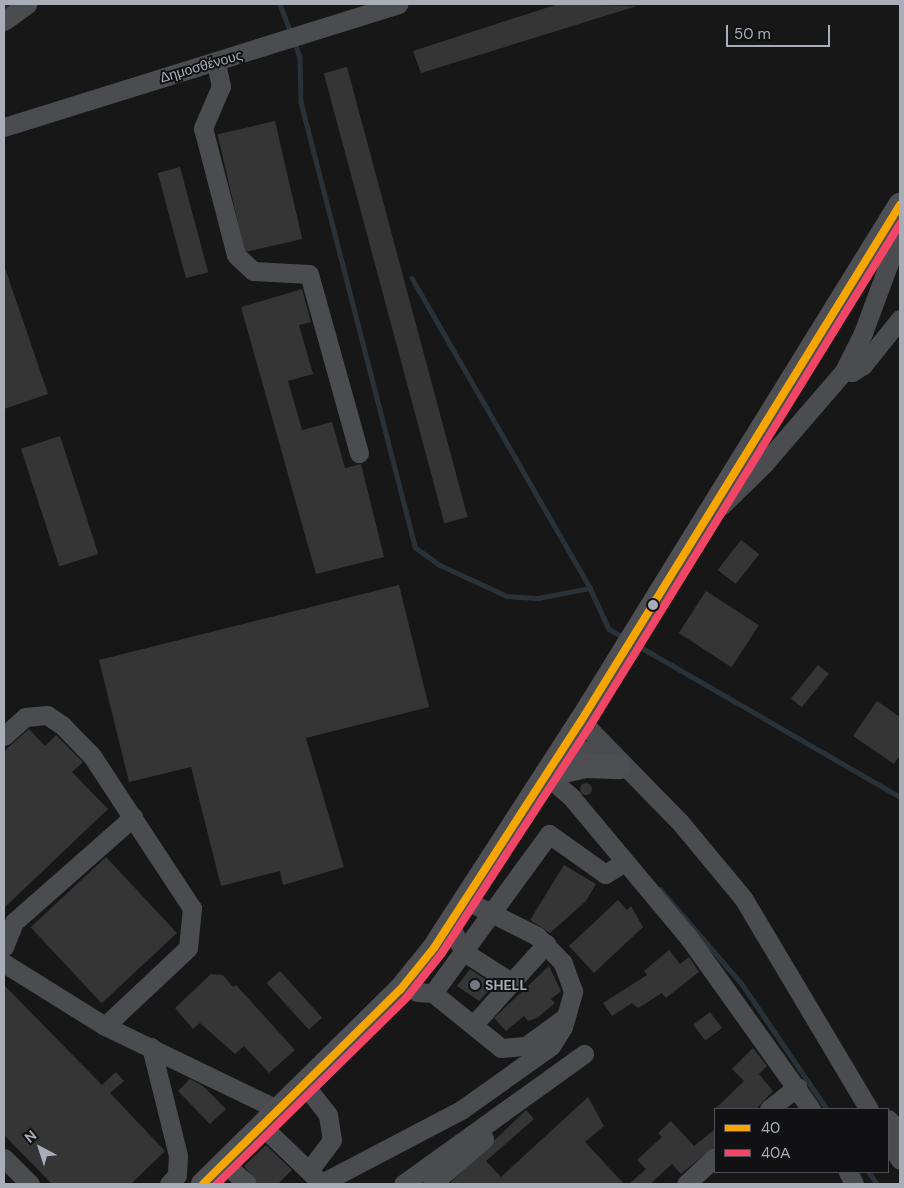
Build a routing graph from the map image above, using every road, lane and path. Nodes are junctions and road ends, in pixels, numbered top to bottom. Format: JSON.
{"nodes":[{"id":1,"x":27,"y":4,"type":"edge"},
{"id":2,"x":398,"y":4,"type":"edge"},
{"id":3,"x":4,"y":22,"type":"edge"},
{"id":4,"x":216,"y":63,"type":"junction"},
{"id":5,"x":4,"y":127,"type":"edge"},
{"id":6,"x":900,"y":205,"type":"edge"},
{"id":7,"x":900,"y":233,"type":"edge"},
{"id":8,"x":900,"y":319,"type":"edge"},
{"id":9,"x":844,"y":371,"type":"junction"},
{"id":10,"x":359,"y":453,"type":"dead end"},
{"id":11,"x":698,"y":527,"type":"junction"},
{"id":12,"x":582,"y":721,"type":"junction"},
{"id":13,"x":4,"y":736,"type":"edge"},
{"id":14,"x":567,"y":742,"type":"junction"},
{"id":15,"x":626,"y":772,"type":"junction"},
{"id":16,"x":546,"y":775,"type":"junction"},
{"id":17,"x":133,"y":817,"type":"junction"},
{"id":18,"x":625,"y":862,"type":"junction"},
{"id":19,"x":465,"y":900,"type":"junction"},
{"id":20,"x":494,"y":913,"type":"junction"},
{"id":21,"x":450,"y":924,"type":"junction"},
{"id":22,"x":546,"y":944,"type":"junction"},
{"id":23,"x":4,"y":947,"type":"edge"},
{"id":24,"x":464,"y":952,"type":"junction"},
{"id":25,"x":4,"y":963,"type":"edge"},
{"id":26,"x":511,"y":982,"type":"junction"},
{"id":27,"x":569,"y":1014,"type":"junction"},
{"id":28,"x":474,"y":1024,"type":"junction"},
{"id":29,"x":105,"y":1026,"type":"junction"},
{"id":30,"x":151,"y":1046,"type":"junction"},
{"id":31,"x":584,"y":1054,"type":"dead end"},
{"id":32,"x":304,"y":1084,"type":"junction"},
{"id":33,"x":854,"y":1085,"type":"junction"},
{"id":34,"x":797,"y":1087,"type":"junction"},
{"id":35,"x":770,"y":1108,"type":"edge"},
{"id":36,"x":810,"y":1108,"type":"edge"},
{"id":37,"x":868,"y":1108,"type":"edge"},
{"id":38,"x":878,"y":1108,"type":"edge"},
{"id":39,"x":500,"y":1114,"type":"junction"},
{"id":40,"x":270,"y":1118,"type":"junction"},
{"id":41,"x":889,"y":1120,"type":"edge"},
{"id":42,"x":900,"y":1132,"type":"edge"},
{"id":43,"x":889,"y":1142,"type":"edge"},
{"id":44,"x":4,"y":1158,"type":"edge"},
{"id":45,"x":714,"y":1158,"type":"edge"},
{"id":46,"x":900,"y":1160,"type":"edge"},
{"id":47,"x":224,"y":1163,"type":"junction"},
{"id":48,"x":318,"y":1180,"type":"edge"},
{"id":49,"x":30,"y":1184,"type":"edge"},
{"id":50,"x":169,"y":1184,"type":"edge"},
{"id":51,"x":203,"y":1184,"type":"edge"},
{"id":52,"x":247,"y":1184,"type":"edge"},
{"id":53,"x":403,"y":1184,"type":"edge"},
{"id":54,"x":432,"y":1184,"type":"edge"},
{"id":55,"x":686,"y":1184,"type":"edge"}],
"edges":[{"from":1,"to":3,"type":"street"},
{"from":2,"to":4,"type":"street","name":"Δημοσθένους"},
{"from":4,"to":5,"type":"street","name":"Δημοσθένους"},
{"from":4,"to":10,"type":"street"},
{"from":6,"to":11,"type":"main road"},
{"from":7,"to":9,"type":"street"},
{"from":8,"to":9,"type":"street"},
{"from":9,"to":11,"type":"street"},
{"from":11,"to":12,"type":"main road"},
{"from":12,"to":14,"type":"main road"},
{"from":12,"to":15,"type":"street"},
{"from":13,"to":17,"type":"street"},
{"from":14,"to":15,"type":"street"},
{"from":14,"to":16,"type":"main road"},
{"from":15,"to":16,"type":"main road"},
{"from":15,"to":33,"type":"street"},
{"from":16,"to":18,"type":"street"},
{"from":16,"to":19,"type":"main road"},
{"from":17,"to":23,"type":"street"},
{"from":17,"to":29,"type":"street"},
{"from":18,"to":20,"type":"street"},
{"from":18,"to":34,"type":"street"},
{"from":19,"to":20,"type":"street"},
{"from":19,"to":21,"type":"main road"},
{"from":20,"to":22,"type":"street"},
{"from":20,"to":24,"type":"street"},
{"from":21,"to":24,"type":"street"},
{"from":21,"to":32,"type":"main road"},
{"from":22,"to":26,"type":"street"},
{"from":22,"to":27,"type":"street"},
{"from":24,"to":26,"type":"street"},
{"from":24,"to":28,"type":"street"},
{"from":25,"to":29,"type":"street"},
{"from":26,"to":28,"type":"street"},
{"from":27,"to":28,"type":"street"},
{"from":27,"to":48,"type":"street"},
{"from":29,"to":30,"type":"street"},
{"from":30,"to":40,"type":"street"},
{"from":30,"to":50,"type":"street"},
{"from":31,"to":39,"type":"street"},
{"from":32,"to":40,"type":"main road"},
{"from":32,"to":48,"type":"street"},
{"from":33,"to":37,"type":"street"},
{"from":33,"to":38,"type":"street"},
{"from":34,"to":35,"type":"street"},
{"from":34,"to":36,"type":"street"},
{"from":39,"to":53,"type":"street"},
{"from":39,"to":54,"type":"street"},
{"from":40,"to":47,"type":"main road"},
{"from":40,"to":48,"type":"street"},
{"from":41,"to":42,"type":"street"},
{"from":43,"to":46,"type":"street"},
{"from":44,"to":49,"type":"street"},
{"from":45,"to":55,"type":"street"},
{"from":47,"to":51,"type":"main road"},
{"from":47,"to":52,"type":"street"}]}
